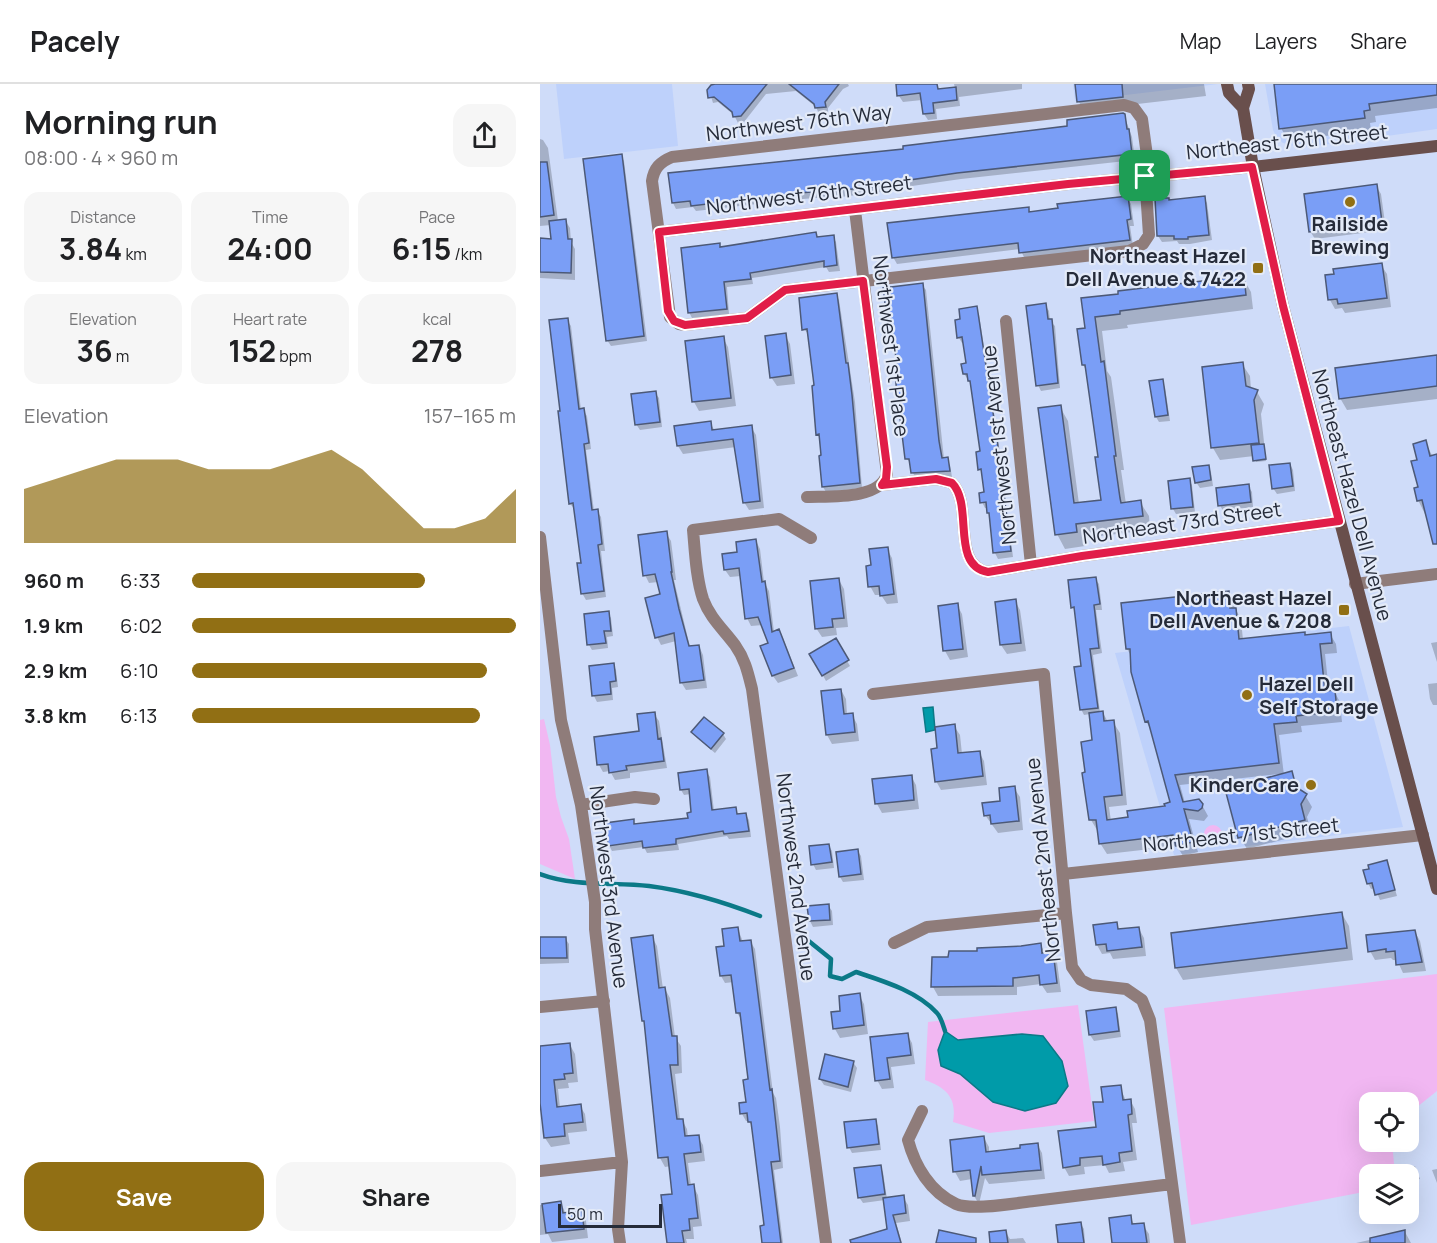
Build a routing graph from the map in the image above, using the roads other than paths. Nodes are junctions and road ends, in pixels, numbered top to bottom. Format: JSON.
{"nodes":[{"id":1,"x":1227,"y":84,"type":"edge"},
{"id":2,"x":1248,"y":84,"type":"edge"},
{"id":3,"x":1243,"y":108,"type":"junction"},
{"id":4,"x":1437,"y":146,"type":"edge"},
{"id":5,"x":1252,"y":167,"type":"junction"},
{"id":6,"x":1145,"y":176,"type":"junction"},
{"id":7,"x":963,"y":197,"type":"joint"},
{"id":8,"x":855,"y":210,"type":"junction"},
{"id":9,"x":659,"y":232,"type":"junction"},
{"id":10,"x":863,"y":281,"type":"junction"},
{"id":11,"x":1006,"y":321,"type":"dead end"},
{"id":12,"x":882,"y":485,"type":"junction"},
{"id":13,"x":807,"y":496,"type":"dead end"},
{"id":14,"x":1339,"y":521,"type":"junction"},
{"id":15,"x":540,"y":537,"type":"edge"},
{"id":16,"x":811,"y":538,"type":"dead end"},
{"id":17,"x":1031,"y":565,"type":"junction"},
{"id":18,"x":1437,"y":574,"type":"edge"},
{"id":19,"x":1355,"y":584,"type":"junction"},
{"id":20,"x":873,"y":694,"type":"dead end"},
{"id":21,"x":654,"y":799,"type":"dead end"},
{"id":22,"x":581,"y":805,"type":"junction"},
{"id":23,"x":1423,"y":835,"type":"junction"},
{"id":24,"x":1063,"y":874,"type":"junction"},
{"id":25,"x":1437,"y":889,"type":"edge"},
{"id":26,"x":1066,"y":913,"type":"junction"},
{"id":27,"x":894,"y":943,"type":"dead end"},
{"id":28,"x":604,"y":1001,"type":"junction"},
{"id":29,"x":540,"y":1007,"type":"edge"},
{"id":30,"x":922,"y":1111,"type":"dead end"},
{"id":31,"x":622,"y":1162,"type":"junction"},
{"id":32,"x":540,"y":1171,"type":"edge"},
{"id":33,"x":1172,"y":1184,"type":"junction"},
{"id":34,"x":620,"y":1243,"type":"edge"},
{"id":35,"x":826,"y":1243,"type":"edge"},
{"id":36,"x":1179,"y":1243,"type":"edge"}],
"edges":[{"from":1,"to":3,"type":"main road","name":"Northeast Hazel Dell Avenue"},
{"from":2,"to":3,"type":"main road","name":"Northeast Hazel Dell Avenue"},
{"from":3,"to":5,"type":"main road","name":"Northeast Hazel Dell Avenue"},
{"from":4,"to":5,"type":"main road","name":"Northeast 76th Street"},
{"from":5,"to":6,"type":"street","name":"Northeast 76th Street"},
{"from":5,"to":14,"type":"main road","name":"Northeast Hazel Dell Avenue"},
{"from":6,"to":7,"type":"street","name":"Northeast 76th Street"},
{"from":6,"to":9,"type":"street","name":"Northwest 76th Way"},
{"from":6,"to":10,"type":"street"},
{"from":7,"to":8,"type":"street","name":"Northwest 76th Street"},
{"from":8,"to":9,"type":"street","name":"Northwest 76th Street"},
{"from":8,"to":10,"type":"street","name":"Northwest 1st Place"},
{"from":9,"to":10,"type":"street"},
{"from":10,"to":12,"type":"street","name":"Northwest 1st Place"},
{"from":11,"to":17,"type":"street","name":"Northwest 1st Avenue"},
{"from":12,"to":13,"type":"street"},
{"from":12,"to":17,"type":"street","name":"Northeast 73rd Street"},
{"from":14,"to":17,"type":"street","name":"Northeast 73rd Street"},
{"from":14,"to":19,"type":"main road","name":"Northeast Hazel Dell Avenue"},
{"from":15,"to":22,"type":"street","name":"Northwest 3rd Avenue"},
{"from":16,"to":35,"type":"street","name":"Northwest 2nd Avenue"},
{"from":18,"to":19,"type":"street"},
{"from":19,"to":23,"type":"main road","name":"Northeast Hazel Dell Avenue"},
{"from":20,"to":24,"type":"street","name":"Northeast 2nd Avenue"},
{"from":21,"to":22,"type":"street"},
{"from":22,"to":28,"type":"street","name":"Northwest 3rd Avenue"},
{"from":23,"to":24,"type":"street","name":"Northeast 71st Street"},
{"from":23,"to":25,"type":"main road","name":"Northeast Hazel Dell Avenue"},
{"from":24,"to":26,"type":"street","name":"Northeast 2nd Avenue"},
{"from":26,"to":27,"type":"street"},
{"from":26,"to":33,"type":"street","name":"Northeast 2nd Avenue"},
{"from":28,"to":29,"type":"street"},
{"from":28,"to":31,"type":"street","name":"Northwest 3rd Avenue"},
{"from":30,"to":33,"type":"street"},
{"from":31,"to":32,"type":"street"},
{"from":31,"to":34,"type":"street","name":"Northwest 3rd Avenue"},
{"from":33,"to":36,"type":"street","name":"Northeast 2nd Avenue"}]}
